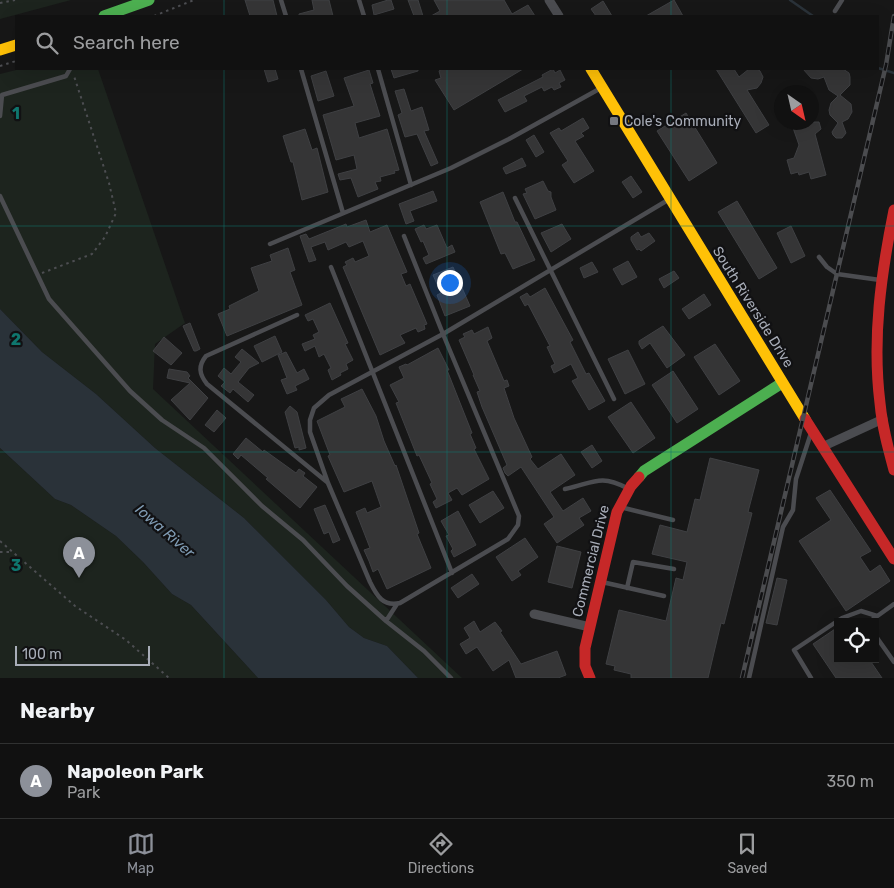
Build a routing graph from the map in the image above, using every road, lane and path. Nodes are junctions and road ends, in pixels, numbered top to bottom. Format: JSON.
{"nodes":[{"id":1,"x":15,"y":0,"type":"edge"},
{"id":2,"x":149,"y":0,"type":"edge"},
{"id":3,"x":194,"y":0,"type":"edge"},
{"id":4,"x":281,"y":0,"type":"edge"},
{"id":5,"x":359,"y":0,"type":"edge"},
{"id":6,"x":549,"y":0,"type":"edge"},
{"id":7,"x":842,"y":0,"type":"edge"},
{"id":8,"x":0,"y":3,"type":"edge"},
{"id":9,"x":834,"y":10,"type":"dead end"},
{"id":10,"x":107,"y":15,"type":"edge"},
{"id":11,"x":156,"y":15,"type":"edge"},
{"id":12,"x":286,"y":15,"type":"edge"},
{"id":13,"x":364,"y":15,"type":"edge"},
{"id":14,"x":558,"y":15,"type":"edge"},
{"id":15,"x":15,"y":45,"type":"edge"},
{"id":16,"x":0,"y":50,"type":"edge"},
{"id":17,"x":15,"y":61,"type":"edge"},
{"id":18,"x":0,"y":66,"type":"edge"},
{"id":19,"x":70,"y":70,"type":"edge"},
{"id":20,"x":71,"y":70,"type":"edge"},
{"id":21,"x":301,"y":70,"type":"edge"},
{"id":22,"x":378,"y":70,"type":"edge"},
{"id":23,"x":592,"y":70,"type":"edge"},
{"id":24,"x":602,"y":87,"type":"junction"},
{"id":25,"x":0,"y":116,"type":"edge"},
{"id":26,"x":411,"y":185,"type":"junction"},
{"id":27,"x":0,"y":196,"type":"edge"},
{"id":28,"x":515,"y":198,"type":"dead end"},
{"id":29,"x":669,"y":199,"type":"junction"},
{"id":30,"x":894,"y":210,"type":"edge"},
{"id":31,"x":343,"y":213,"type":"junction"},
{"id":32,"x":404,"y":236,"type":"dead end"},
{"id":33,"x":270,"y":244,"type":"dead end"},
{"id":34,"x":820,"y":257,"type":"dead end"},
{"id":35,"x":331,"y":268,"type":"dead end"},
{"id":36,"x":550,"y":270,"type":"junction"},
{"id":37,"x":37,"y":275,"type":"junction"},
{"id":38,"x":880,"y":280,"type":"junction"},
{"id":39,"x":297,"y":316,"type":"dead end"},
{"id":40,"x":443,"y":334,"type":"junction"},
{"id":41,"x":373,"y":373,"type":"junction"},
{"id":42,"x":782,"y":383,"type":"junction"},
{"id":43,"x":614,"y":400,"type":"dead end"},
{"id":44,"x":883,"y":420,"type":"junction"},
{"id":45,"x":812,"y":430,"type":"junction"},
{"id":46,"x":822,"y":447,"type":"junction"},
{"id":47,"x":894,"y":470,"type":"edge"},
{"id":48,"x":328,"y":483,"type":"junction"},
{"id":49,"x":565,"y":489,"type":"dead end"},
{"id":50,"x":629,"y":489,"type":"junction"},
{"id":51,"x":619,"y":507,"type":"junction"},
{"id":52,"x":672,"y":520,"type":"dead end"},
{"id":53,"x":0,"y":541,"type":"edge"},
{"id":54,"x":0,"y":552,"type":"edge"},
{"id":55,"x":12,"y":552,"type":"junction"},
{"id":56,"x":894,"y":559,"type":"edge"},
{"id":57,"x":674,"y":569,"type":"dead end"},
{"id":58,"x":452,"y":573,"type":"junction"},
{"id":59,"x":601,"y":582,"type":"junction"},
{"id":60,"x":627,"y":588,"type":"junction"},
{"id":61,"x":664,"y":596,"type":"dead end"},
{"id":62,"x":397,"y":604,"type":"junction"},
{"id":63,"x":894,"y":604,"type":"edge"},
{"id":64,"x":534,"y":614,"type":"dead end"},
{"id":65,"x":878,"y":616,"type":"junction"},
{"id":66,"x":875,"y":618,"type":"edge"},
{"id":67,"x":386,"y":622,"type":"junction"},
{"id":68,"x":590,"y":627,"type":"junction"},
{"id":69,"x":879,"y":641,"type":"edge"},
{"id":70,"x":894,"y":662,"type":"edge"},
{"id":71,"x":169,"y":678,"type":"edge"},
{"id":72,"x":451,"y":678,"type":"edge"},
{"id":73,"x":590,"y":678,"type":"edge"},
{"id":74,"x":749,"y":678,"type":"edge"},
{"id":75,"x":811,"y":678,"type":"edge"}],
"edges":[{"from":1,"to":8,"type":"path"},
{"from":2,"to":10,"type":"street"},
{"from":3,"to":11,"type":"path"},
{"from":4,"to":12,"type":"lane"},
{"from":5,"to":13,"type":"lane"},
{"from":6,"to":14,"type":"street"},
{"from":7,"to":9,"type":"lane"},
{"from":15,"to":16,"type":"street"},
{"from":17,"to":18,"type":"path"},
{"from":19,"to":25,"type":"lane"},
{"from":20,"to":37,"type":"path"},
{"from":21,"to":31,"type":"lane"},
{"from":22,"to":26,"type":"lane"},
{"from":23,"to":24,"type":"street","name":"South Riverside Drive"},
{"from":24,"to":26,"type":"lane"},
{"from":24,"to":29,"type":"street","name":"South Riverside Drive"},
{"from":26,"to":31,"type":"lane"},
{"from":27,"to":37,"type":"lane"},
{"from":28,"to":36,"type":"lane"},
{"from":29,"to":36,"type":"lane"},
{"from":29,"to":42,"type":"street","name":"South Riverside Drive"},
{"from":30,"to":38,"type":"street"},
{"from":31,"to":33,"type":"lane"},
{"from":32,"to":40,"type":"lane"},
{"from":34,"to":38,"type":"lane"},
{"from":35,"to":41,"type":"lane"},
{"from":36,"to":40,"type":"lane"},
{"from":36,"to":43,"type":"lane"},
{"from":37,"to":67,"type":"lane"},
{"from":38,"to":44,"type":"street"},
{"from":39,"to":48,"type":"lane"},
{"from":40,"to":41,"type":"lane"},
{"from":40,"to":58,"type":"lane"},
{"from":41,"to":48,"type":"lane"},
{"from":41,"to":58,"type":"lane"},
{"from":42,"to":45,"type":"street","name":"South Riverside Drive"},
{"from":42,"to":50,"type":"street","name":"Commercial Drive"},
{"from":44,"to":46,"type":"street"},
{"from":44,"to":47,"type":"street"},
{"from":45,"to":46,"type":"street","name":"South Riverside Drive"},
{"from":45,"to":74,"type":"lane"},
{"from":46,"to":56,"type":"street","name":"South Riverside Drive"},
{"from":48,"to":62,"type":"lane"},
{"from":49,"to":50,"type":"lane"},
{"from":50,"to":51,"type":"street","name":"Commercial Drive"},
{"from":51,"to":52,"type":"lane"},
{"from":51,"to":59,"type":"street","name":"Commercial Drive"},
{"from":53,"to":55,"type":"path"},
{"from":54,"to":55,"type":"path"},
{"from":55,"to":71,"type":"path"},
{"from":57,"to":60,"type":"lane"},
{"from":58,"to":62,"type":"lane"},
{"from":59,"to":60,"type":"lane"},
{"from":59,"to":68,"type":"street","name":"Commercial Drive"},
{"from":60,"to":61,"type":"lane"},
{"from":62,"to":67,"type":"lane"},
{"from":63,"to":65,"type":"lane"},
{"from":64,"to":68,"type":"street"},
{"from":65,"to":66,"type":"lane"},
{"from":65,"to":75,"type":"lane"},
{"from":67,"to":72,"type":"lane"},
{"from":68,"to":73,"type":"street","name":"Commercial Drive"},
{"from":69,"to":70,"type":"lane"}]}
